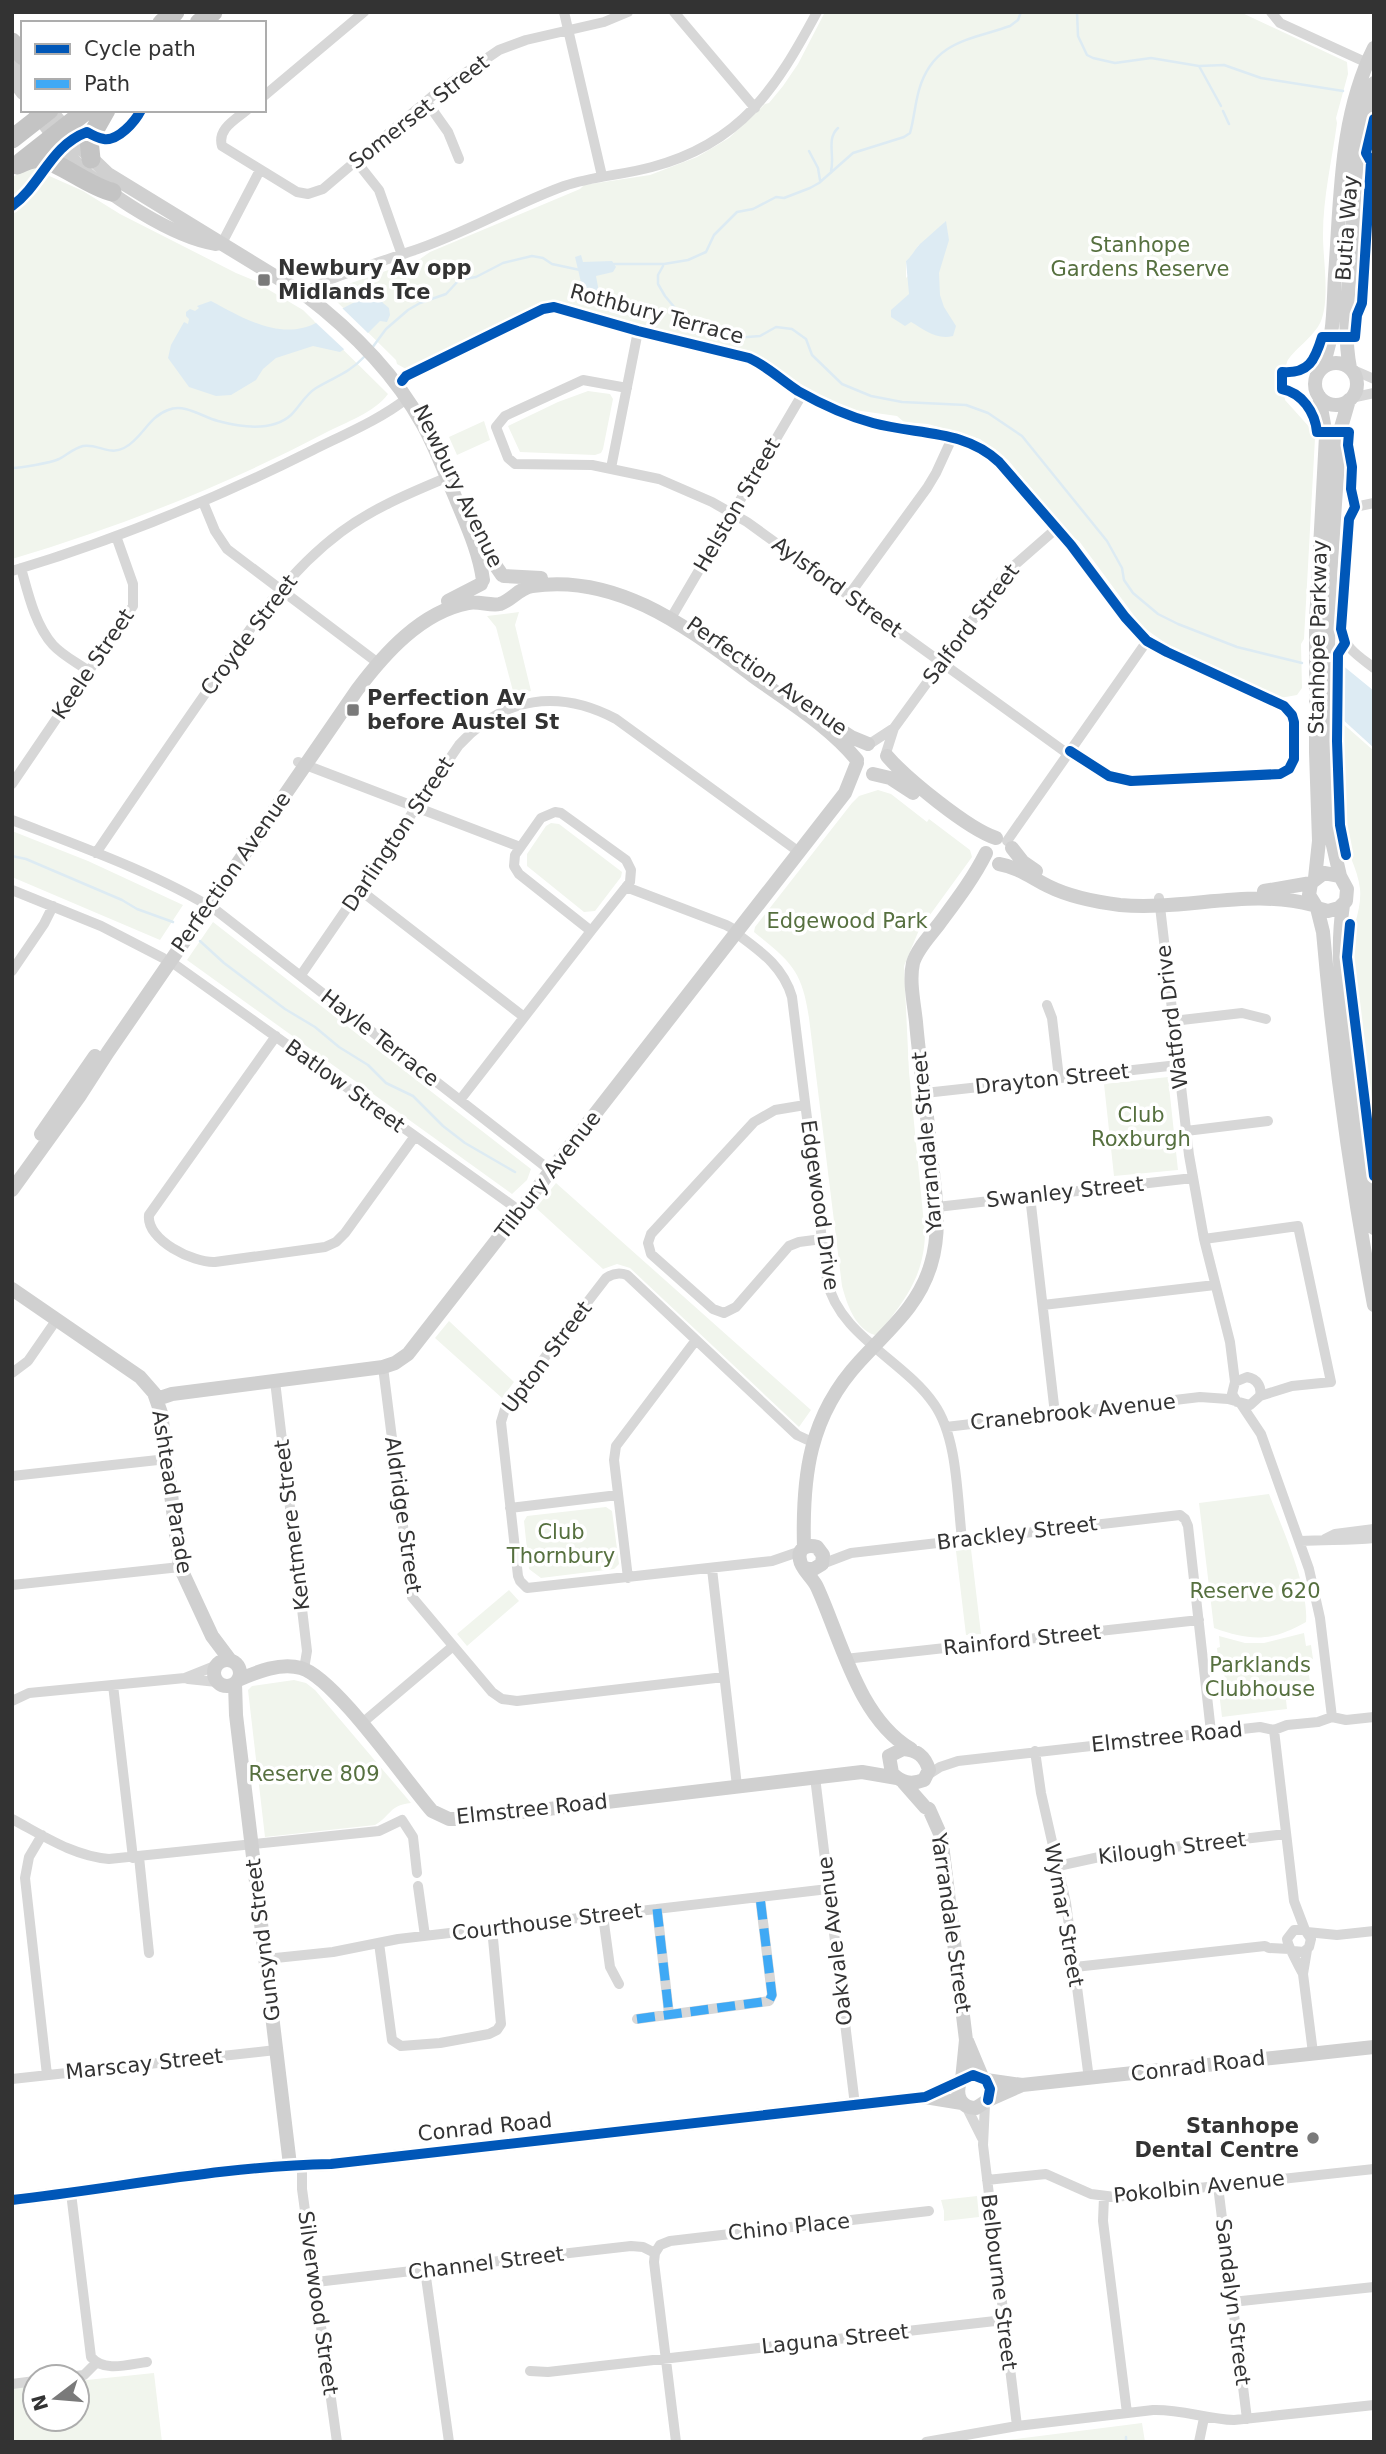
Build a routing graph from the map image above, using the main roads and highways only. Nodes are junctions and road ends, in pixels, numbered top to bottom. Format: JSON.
{"nodes":[{"id":1,"x":43,"y":112,"type":"edge"},
{"id":2,"x":84,"y":112,"type":"edge"},
{"id":3,"x":105,"y":112,"type":"edge"},
{"id":4,"x":12,"y":139,"type":"edge"},
{"id":5,"x":91,"y":159,"type":"road end"},
{"id":6,"x":15,"y":167,"type":"edge"},
{"id":7,"x":112,"y":192,"type":"road end"}],
"edges":[{"from":1,"to":4,"type":"highway"},
{"from":2,"to":6,"type":"highway"},
{"from":3,"to":5,"type":"highway"},
{"from":6,"to":7,"type":"highway"}]}
